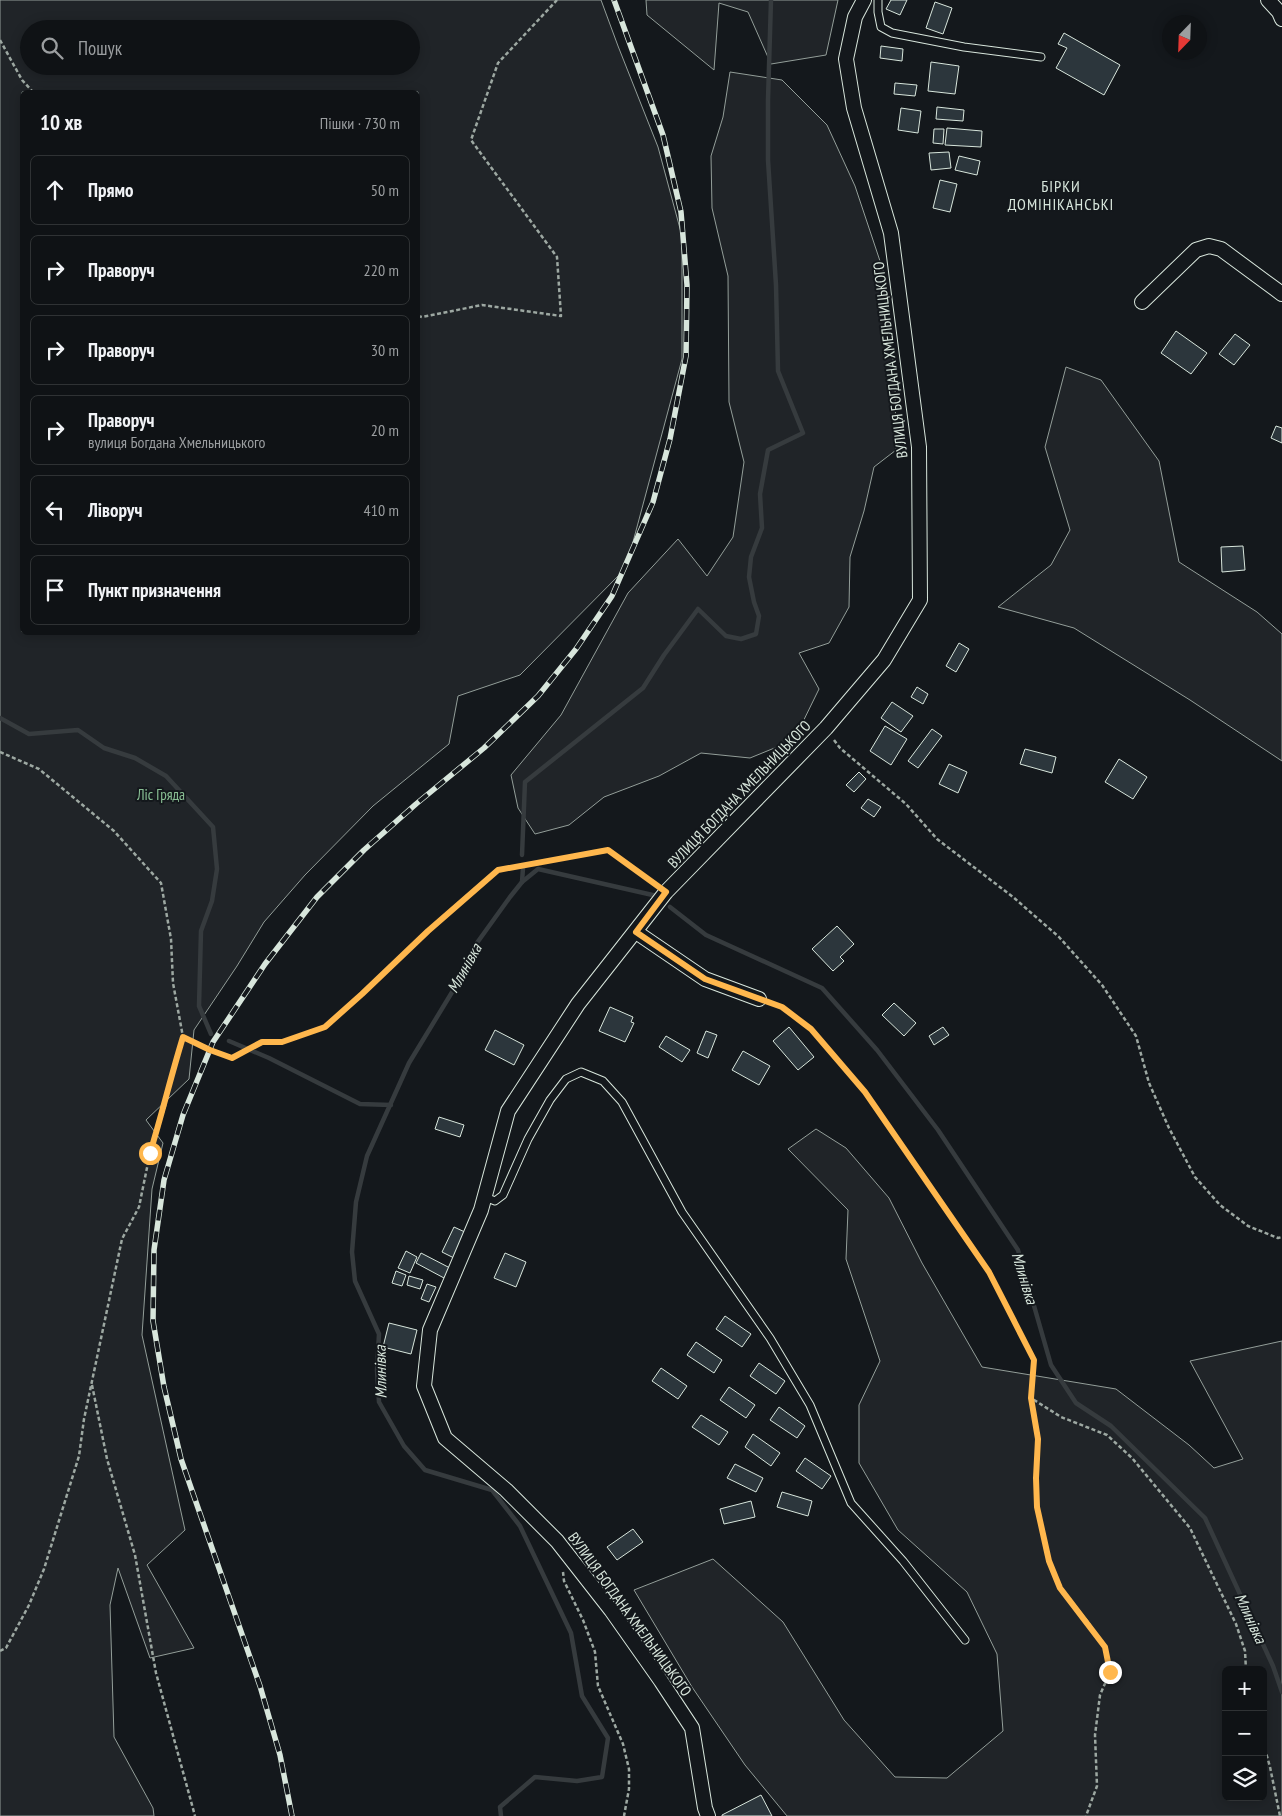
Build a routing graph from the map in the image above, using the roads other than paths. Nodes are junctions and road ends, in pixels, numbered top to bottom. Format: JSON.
{"nodes":[{"id":1,"x":864,"y":0,"type":"edge"},
{"id":2,"x":878,"y":0,"type":"edge"},
{"id":3,"x":1268,"y":0,"type":"edge"},
{"id":4,"x":1282,"y":20,"type":"edge"},
{"id":5,"x":1041,"y":56,"type":"dead end"},
{"id":6,"x":1282,"y":294,"type":"edge"},
{"id":7,"x":1142,"y":302,"type":"dead end"},
{"id":8,"x":636,"y":932,"type":"junction"},
{"id":9,"x":760,"y":999,"type":"road end"},
{"id":10,"x":485,"y":1197,"type":"junction"},
{"id":11,"x":965,"y":1640,"type":"dead end"},
{"id":12,"x":708,"y":1816,"type":"edge"}],
"edges":[{"from":1,"to":8,"type":"street","name":"ВУЛИЦЯ БОГДАНА ХМЕЛЬНИЦЬКОГО"},
{"from":2,"to":5,"type":"lane"},
{"from":3,"to":4,"type":"street"},
{"from":6,"to":7,"type":"street"},
{"from":8,"to":9,"type":"street"},
{"from":8,"to":10,"type":"street","name":"ВУЛИЦЯ БОГДАНА ХМЕЛЬНИЦЬКОГО"},
{"from":10,"to":11,"type":"lane"},
{"from":10,"to":12,"type":"street","name":"ВУЛИЦЯ БОГДАНА ХМЕЛЬНИЦЬКОГО"}]}
